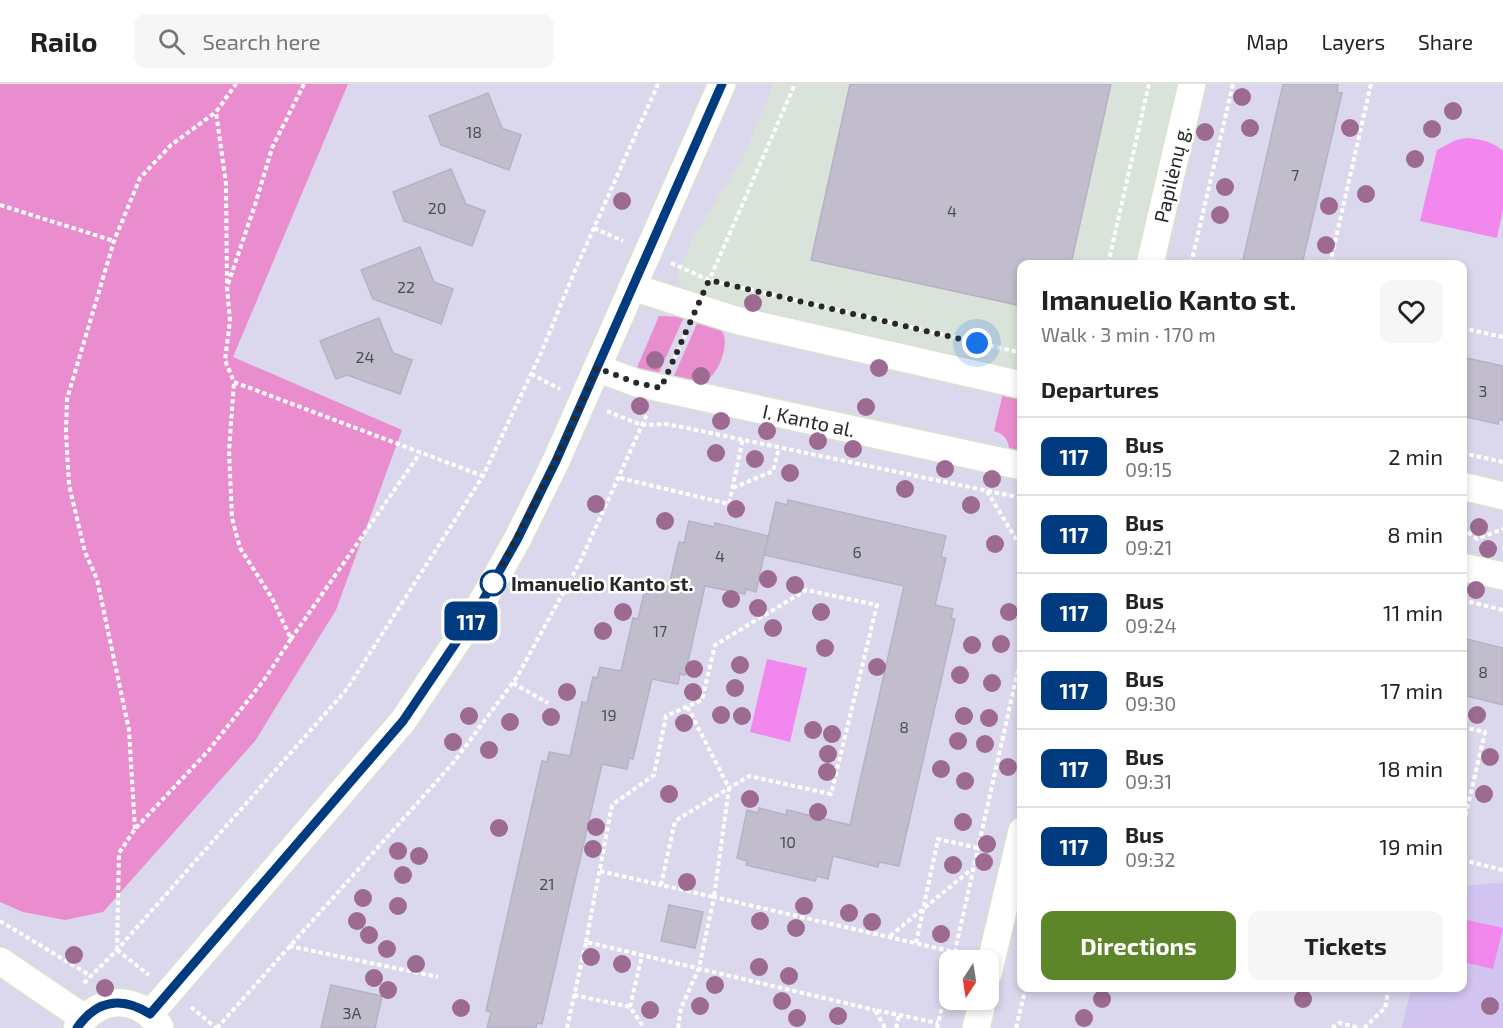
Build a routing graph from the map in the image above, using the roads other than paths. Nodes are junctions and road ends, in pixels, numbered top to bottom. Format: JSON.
{"nodes":[{"id":1,"x":722,"y":84,"type":"edge"},
{"id":2,"x":1192,"y":84,"type":"edge"},
{"id":3,"x":1151,"y":260,"type":"edge"},
{"id":4,"x":632,"y":287,"type":"junction"},
{"id":5,"x":597,"y":368,"type":"junction"},
{"id":6,"x":1017,"y":384,"type":"edge"},
{"id":7,"x":1017,"y":465,"type":"edge"},
{"id":8,"x":1467,"y":487,"type":"edge"},
{"id":9,"x":1503,"y":496,"type":"edge"},
{"id":10,"x":1467,"y":568,"type":"edge"},
{"id":11,"x":1503,"y":576,"type":"edge"},
{"id":12,"x":1017,"y":852,"type":"edge"},
{"id":13,"x":994,"y":950,"type":"edge"},
{"id":14,"x":0,"y":961,"type":"edge"},
{"id":15,"x":980,"y":1010,"type":"edge"},
{"id":16,"x":155,"y":1021,"type":"edge"},
{"id":17,"x":80,"y":1023,"type":"edge"},
{"id":18,"x":976,"y":1028,"type":"edge"}],
"edges":[{"from":1,"to":4,"type":"street"},
{"from":2,"to":3,"type":"street","name":"Papilėnų g."},
{"from":4,"to":5,"type":"street"},
{"from":4,"to":6,"type":"street"},
{"from":5,"to":7,"type":"street","name":"I. Kanto al."},
{"from":5,"to":16,"type":"street"},
{"from":8,"to":9,"type":"street"},
{"from":10,"to":11,"type":"street"},
{"from":12,"to":13,"type":"street"},
{"from":14,"to":17,"type":"street"},
{"from":15,"to":18,"type":"street"},
{"from":16,"to":17,"type":"street"}]}
